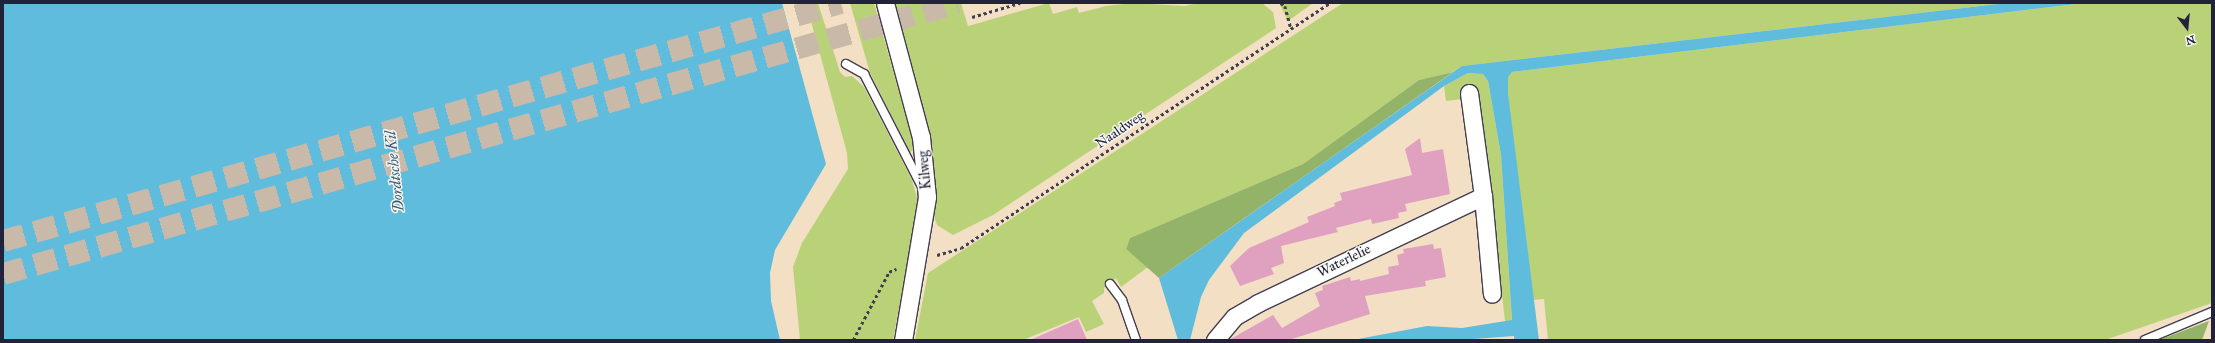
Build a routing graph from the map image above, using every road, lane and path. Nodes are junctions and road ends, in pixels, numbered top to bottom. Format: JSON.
{"nodes":[{"id":1,"x":885,"y":3,"type":"edge"},
{"id":2,"x":1020,"y":3,"type":"edge"},
{"id":3,"x":1280,"y":3,"type":"edge"},
{"id":4,"x":1330,"y":3,"type":"edge"},
{"id":5,"x":972,"y":17,"type":"dead end"},
{"id":6,"x":1291,"y":29,"type":"junction"},
{"id":7,"x":846,"y":64,"type":"dead end"},
{"id":8,"x":1469,"y":93,"type":"dead end"},
{"id":9,"x":927,"y":196,"type":"junction"},
{"id":10,"x":1483,"y":196,"type":"junction"},
{"id":11,"x":915,"y":261,"type":"junction"},
{"id":12,"x":1110,"y":284,"type":"dead end"},
{"id":13,"x":1492,"y":294,"type":"dead end"},
{"id":14,"x":2212,"y":312,"type":"edge"},
{"id":15,"x":853,"y":340,"type":"edge"},
{"id":16,"x":903,"y":340,"type":"edge"},
{"id":17,"x":1136,"y":340,"type":"edge"},
{"id":18,"x":1215,"y":340,"type":"edge"},
{"id":19,"x":2145,"y":340,"type":"edge"}],
"edges":[{"from":1,"to":9,"type":"street","name":"Kilweg"},
{"from":2,"to":5,"type":"path"},
{"from":3,"to":6,"type":"path"},
{"from":4,"to":6,"type":"path","name":"Naaldweg"},
{"from":6,"to":11,"type":"path","name":"Naaldweg"},
{"from":7,"to":9,"type":"lane"},
{"from":8,"to":10,"type":"street"},
{"from":9,"to":11,"type":"street","name":"Kilweg"},
{"from":10,"to":13,"type":"street"},
{"from":10,"to":18,"type":"street","name":"Waterlelie"},
{"from":11,"to":15,"type":"path","name":"Naaldweg"},
{"from":11,"to":16,"type":"street","name":"Kilweg"},
{"from":12,"to":17,"type":"lane"},
{"from":14,"to":19,"type":"lane"}]}
